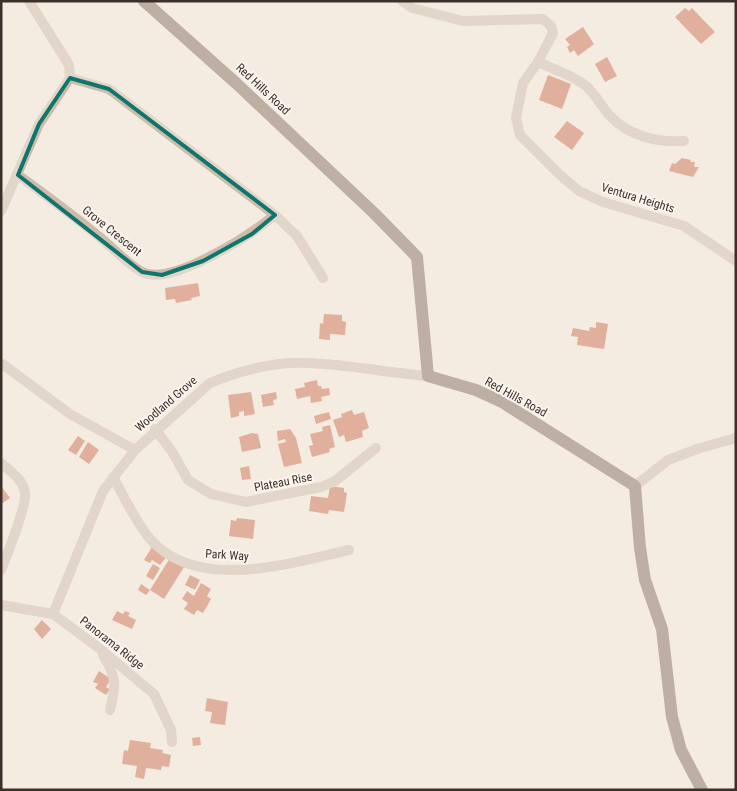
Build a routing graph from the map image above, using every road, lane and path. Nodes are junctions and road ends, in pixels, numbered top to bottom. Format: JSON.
{"nodes":[{"id":1,"x":28,"y":1,"type":"edge"},
{"id":2,"x":144,"y":1,"type":"edge"},
{"id":3,"x":402,"y":1,"type":"edge"},
{"id":4,"x":538,"y":62,"type":"junction"},
{"id":5,"x":70,"y":78,"type":"junction"},
{"id":6,"x":684,"y":142,"type":"dead end"},
{"id":7,"x":18,"y":175,"type":"junction"},
{"id":8,"x":1,"y":211,"type":"edge"},
{"id":9,"x":275,"y":215,"type":"junction"},
{"id":10,"x":736,"y":261,"type":"edge"},
{"id":11,"x":323,"y":278,"type":"dead end"},
{"id":12,"x":1,"y":363,"type":"edge"},
{"id":13,"x":428,"y":376,"type":"junction"},
{"id":14,"x":155,"y":429,"type":"junction"},
{"id":15,"x":736,"y":438,"type":"edge"},
{"id":16,"x":376,"y":448,"type":"dead end"},
{"id":17,"x":135,"y":450,"type":"junction"},
{"id":18,"x":1,"y":463,"type":"edge"},
{"id":19,"x":114,"y":477,"type":"junction"},
{"id":20,"x":636,"y":486,"type":"junction"},
{"id":21,"x":349,"y":550,"type":"dead end"},
{"id":22,"x":1,"y":570,"type":"edge"},
{"id":23,"x":1,"y":605,"type":"edge"},
{"id":24,"x":53,"y":614,"type":"junction"},
{"id":25,"x":99,"y":648,"type":"junction"},
{"id":26,"x":110,"y":710,"type":"dead end"},
{"id":27,"x":172,"y":742,"type":"dead end"},
{"id":28,"x":702,"y":790,"type":"edge"}],
"edges":[{"from":1,"to":5,"type":"street"},
{"from":2,"to":13,"type":"main road","name":"Red Hills Road"},
{"from":3,"to":4,"type":"street","name":"Ventura Heights"},
{"from":4,"to":6,"type":"street"},
{"from":4,"to":10,"type":"street","name":"Ventura Heights"},
{"from":5,"to":7,"type":"street"},
{"from":5,"to":9,"type":"street"},
{"from":7,"to":8,"type":"street"},
{"from":7,"to":9,"type":"street","name":"Grove Crescent"},
{"from":9,"to":11,"type":"street"},
{"from":12,"to":17,"type":"street"},
{"from":13,"to":14,"type":"street","name":"Woodland Grove"},
{"from":13,"to":20,"type":"main road","name":"Red Hills Road"},
{"from":14,"to":16,"type":"street","name":"Plateau Rise"},
{"from":14,"to":17,"type":"street","name":"Woodland Grove"},
{"from":15,"to":20,"type":"street"},
{"from":17,"to":19,"type":"street","name":"Woodland Grove"},
{"from":18,"to":22,"type":"street"},
{"from":19,"to":21,"type":"street","name":"Park Way"},
{"from":19,"to":24,"type":"street","name":"Woodland Grove"},
{"from":20,"to":28,"type":"main road"},
{"from":23,"to":24,"type":"street","name":"Panorama Ridge"},
{"from":24,"to":25,"type":"street","name":"Panorama Ridge"},
{"from":25,"to":26,"type":"street"},
{"from":25,"to":27,"type":"street","name":"Panorama Ridge"}]}
